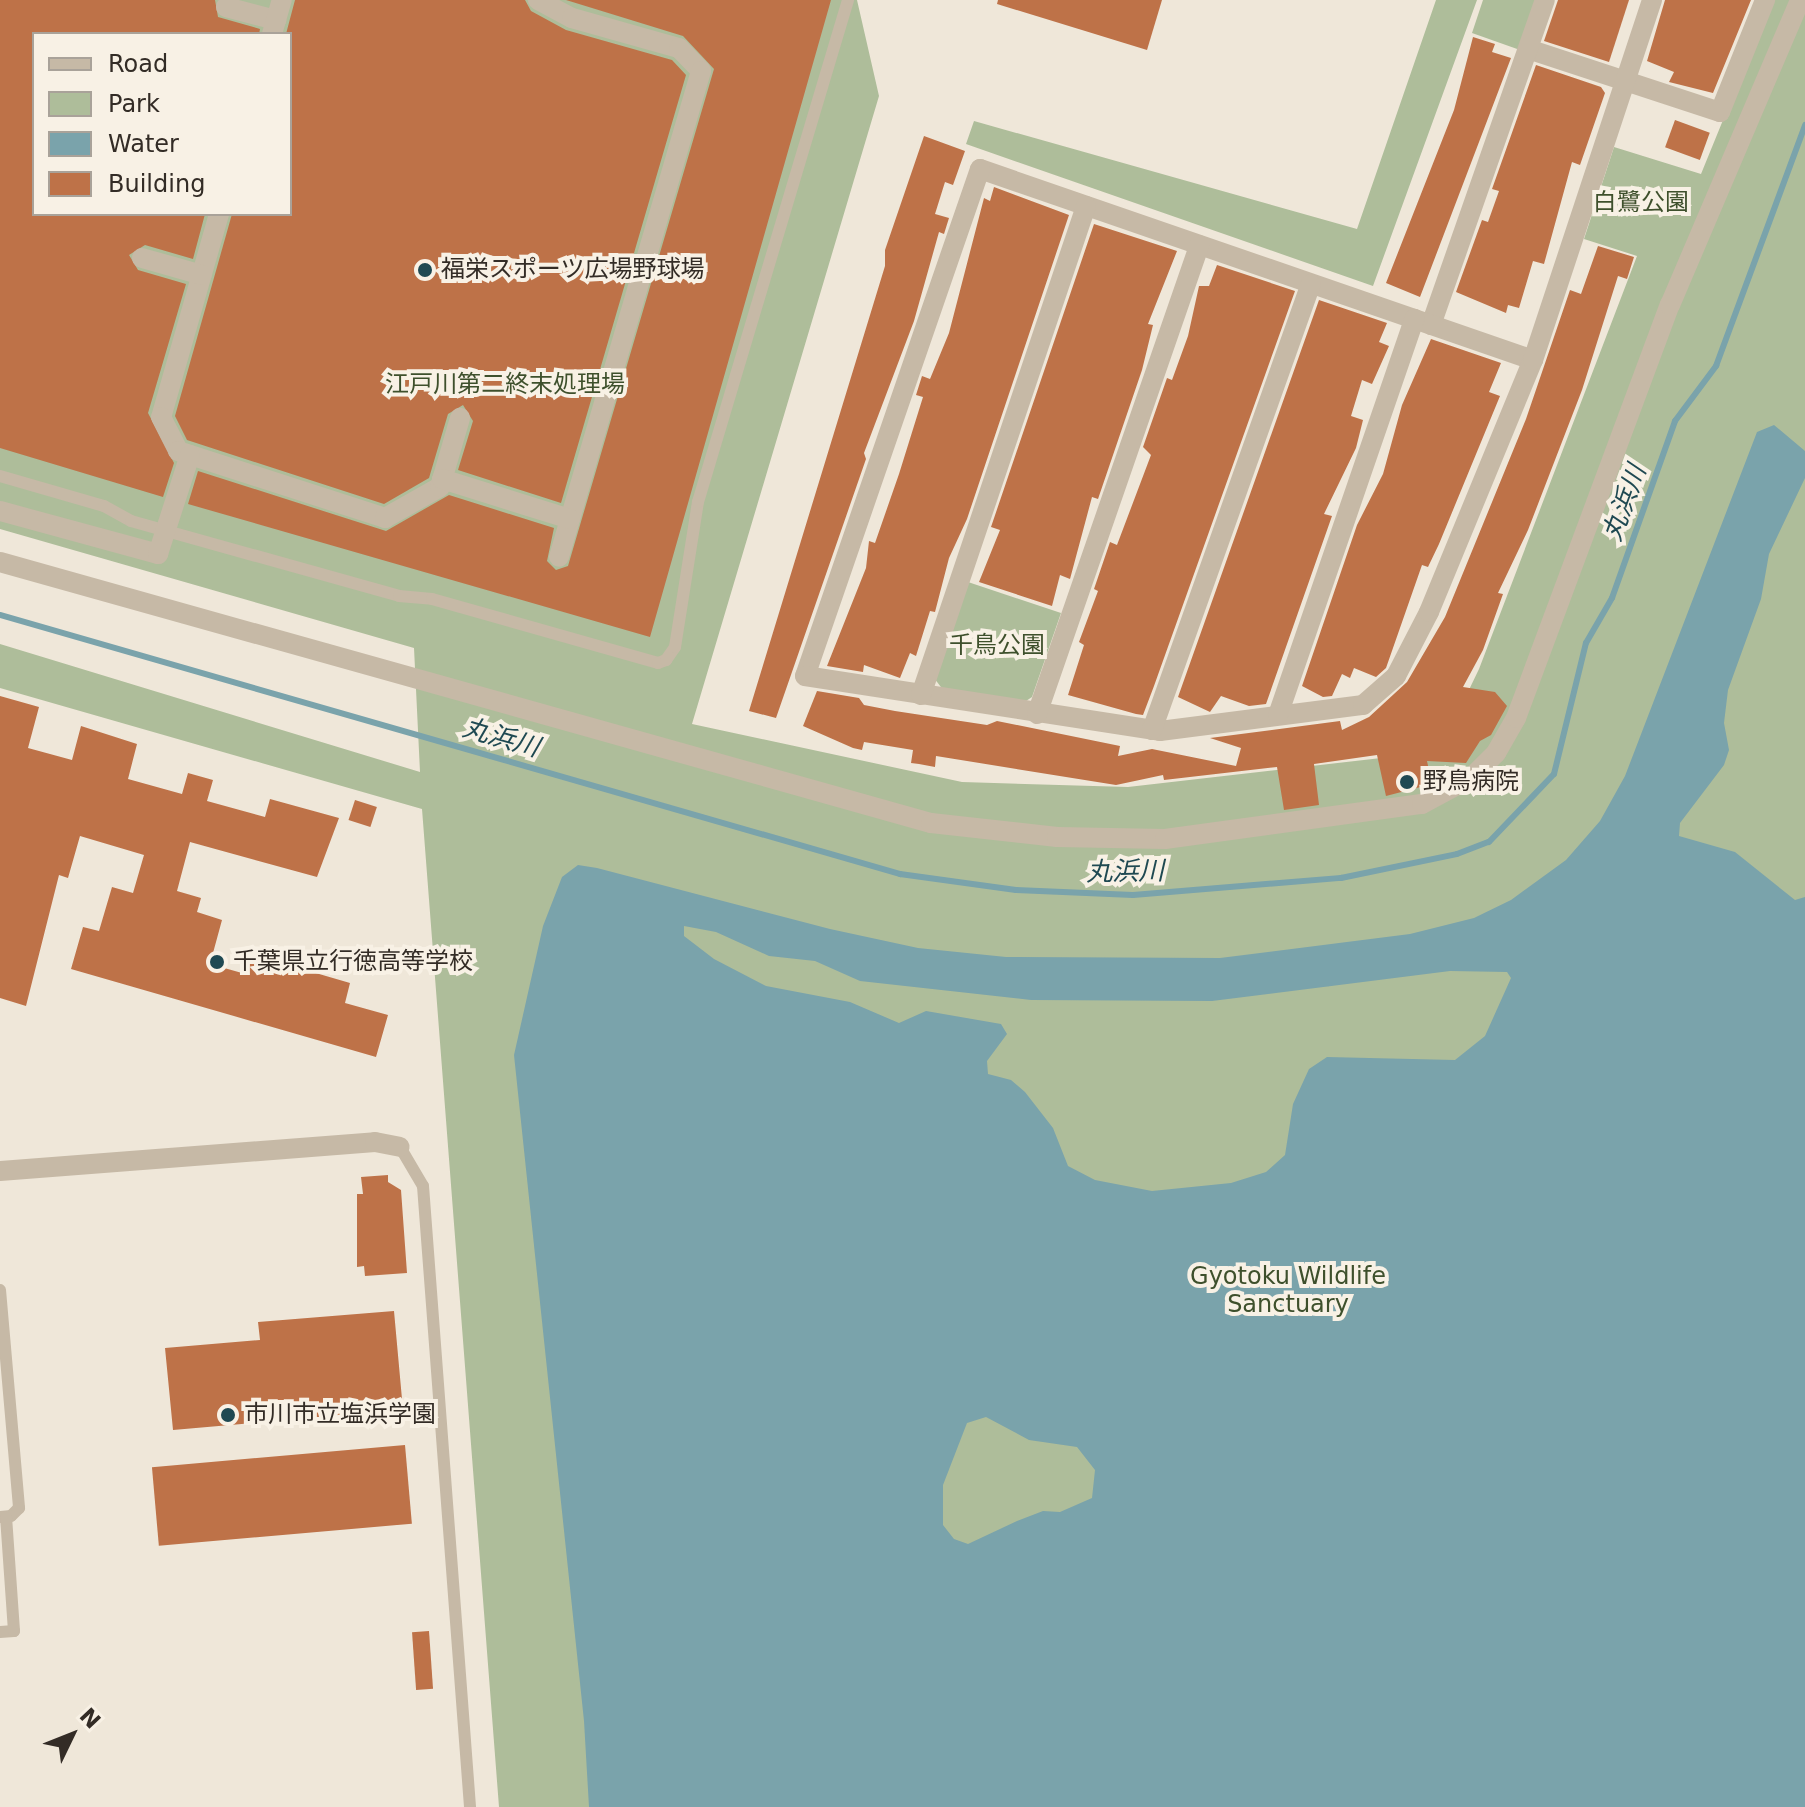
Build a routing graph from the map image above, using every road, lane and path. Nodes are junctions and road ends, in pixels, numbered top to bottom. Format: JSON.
{"nodes":[{"id":1,"x":538,"y":0,"type":"edge"},
{"id":2,"x":848,"y":0,"type":"edge"},
{"id":3,"x":1545,"y":0,"type":"edge"},
{"id":4,"x":1652,"y":0,"type":"edge"},
{"id":5,"x":1765,"y":0,"type":"edge"},
{"id":6,"x":1800,"y":0,"type":"edge"},
{"id":7,"x":226,"y":7,"type":"dead end"},
{"id":8,"x":276,"y":18,"type":"edge"},
{"id":9,"x":1528,"y":49,"type":"junction"},
{"id":10,"x":1626,"y":81,"type":"junction"},
{"id":11,"x":1086,"y":206,"type":"junction"},
{"id":12,"x":218,"y":216,"type":"edge"},
{"id":13,"x":1199,"y":245,"type":"junction"},
{"id":14,"x":142,"y":258,"type":"dead end"},
{"id":15,"x":202,"y":275,"type":"junction"},
{"id":16,"x":1311,"y":284,"type":"junction"},
{"id":17,"x":1423,"y":322,"type":"junction"},
{"id":18,"x":1533,"y":360,"type":"junction"},
{"id":19,"x":460,"y":418,"type":"dead end"},
{"id":20,"x":190,"y":455,"type":"junction"},
{"id":21,"x":0,"y":476,"type":"edge"},
{"id":22,"x":442,"y":479,"type":"junction"},
{"id":23,"x":0,"y":511,"type":"edge"},
{"id":24,"x":570,"y":519,"type":"junction"},
{"id":25,"x":166,"y":531,"type":"junction"},
{"id":26,"x":559,"y":557,"type":"dead end"},
{"id":27,"x":0,"y":562,"type":"edge"},
{"id":28,"x":921,"y":695,"type":"junction"},
{"id":29,"x":1037,"y":714,"type":"junction"},
{"id":30,"x":1278,"y":715,"type":"junction"},
{"id":31,"x":1152,"y":730,"type":"junction"},
{"id":32,"x":400,"y":1147,"type":"joint"},
{"id":33,"x":0,"y":1171,"type":"edge"},
{"id":34,"x":0,"y":1290,"type":"edge"},
{"id":35,"x":3,"y":1517,"type":"edge"},
{"id":36,"x":0,"y":1632,"type":"edge"},
{"id":37,"x":470,"y":1807,"type":"edge"}],
"edges":[{"from":1,"to":24,"type":"street"},
{"from":2,"to":25,"type":"lane"},
{"from":3,"to":9,"type":"street"},
{"from":4,"to":10,"type":"street"},
{"from":5,"to":10,"type":"street"},
{"from":6,"to":27,"type":"street"},
{"from":7,"to":8,"type":"street"},
{"from":9,"to":10,"type":"street"},
{"from":9,"to":17,"type":"street"},
{"from":10,"to":18,"type":"street"},
{"from":11,"to":13,"type":"street"},
{"from":11,"to":28,"type":"street"},
{"from":11,"to":28,"type":"street"},
{"from":12,"to":15,"type":"street"},
{"from":13,"to":16,"type":"street"},
{"from":13,"to":29,"type":"street"},
{"from":14,"to":15,"type":"street"},
{"from":15,"to":20,"type":"street"},
{"from":16,"to":17,"type":"street"},
{"from":16,"to":31,"type":"street"},
{"from":17,"to":18,"type":"street"},
{"from":17,"to":30,"type":"street"},
{"from":18,"to":30,"type":"street"},
{"from":19,"to":22,"type":"street"},
{"from":20,"to":22,"type":"street"},
{"from":20,"to":25,"type":"street"},
{"from":21,"to":25,"type":"lane"},
{"from":22,"to":24,"type":"street"},
{"from":23,"to":25,"type":"street"},
{"from":24,"to":26,"type":"street"},
{"from":28,"to":29,"type":"street"},
{"from":29,"to":31,"type":"street"},
{"from":30,"to":31,"type":"street"},
{"from":32,"to":33,"type":"street"},
{"from":32,"to":37,"type":"lane"},
{"from":34,"to":35,"type":"lane"},
{"from":35,"to":36,"type":"lane"}]}
